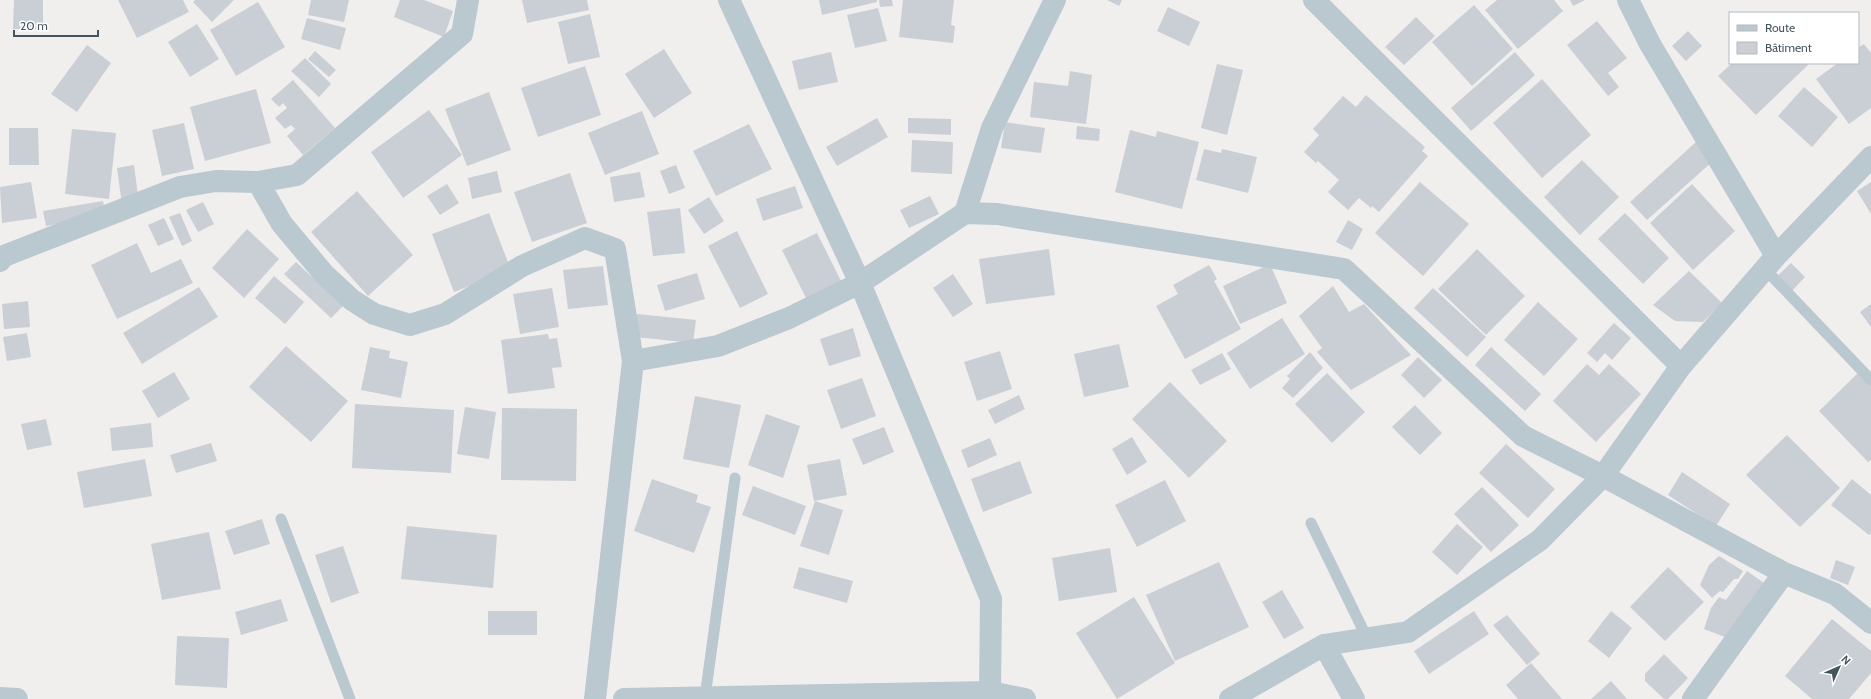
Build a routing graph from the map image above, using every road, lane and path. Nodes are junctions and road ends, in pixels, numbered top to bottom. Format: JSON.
{"nodes":[{"id":1,"x":468,"y":0,"type":"edge"},
{"id":2,"x":729,"y":0,"type":"edge"},
{"id":3,"x":1055,"y":0,"type":"edge"},
{"id":4,"x":1314,"y":0,"type":"edge"},
{"id":5,"x":1628,"y":0,"type":"edge"},
{"id":6,"x":1871,"y":157,"type":"edge"},
{"id":7,"x":258,"y":182,"type":"junction"},
{"id":8,"x":965,"y":214,"type":"junction"},
{"id":9,"x":0,"y":261,"type":"edge"},
{"id":10,"x":1771,"y":262,"type":"junction"},
{"id":11,"x":860,"y":283,"type":"junction"},
{"id":12,"x":633,"y":361,"type":"junction"},
{"id":13,"x":1681,"y":366,"type":"junction"},
{"id":14,"x":1871,"y":380,"type":"edge"},
{"id":15,"x":1603,"y":476,"type":"junction"},
{"id":16,"x":735,"y":478,"type":"dead end"},
{"id":17,"x":281,"y":519,"type":"dead end"},
{"id":18,"x":1311,"y":523,"type":"dead end"},
{"id":19,"x":1784,"y":573,"type":"junction"},
{"id":20,"x":1869,"y":619,"type":"edge"},
{"id":21,"x":1367,"y":638,"type":"junction"},
{"id":22,"x":1324,"y":645,"type":"junction"},
{"id":23,"x":990,"y":692,"type":"junction"},
{"id":24,"x":705,"y":697,"type":"junction"},
{"id":25,"x":0,"y":698,"type":"edge"},
{"id":26,"x":17,"y":699,"type":"edge"},
{"id":27,"x":350,"y":699,"type":"edge"},
{"id":28,"x":595,"y":699,"type":"edge"},
{"id":29,"x":624,"y":699,"type":"edge"},
{"id":30,"x":1025,"y":699,"type":"edge"},
{"id":31,"x":1230,"y":699,"type":"edge"},
{"id":32,"x":1354,"y":699,"type":"edge"},
{"id":33,"x":1693,"y":699,"type":"edge"}],
"edges":[{"from":1,"to":7,"type":"street"},
{"from":2,"to":11,"type":"street"},
{"from":3,"to":8,"type":"street"},
{"from":4,"to":13,"type":"street"},
{"from":5,"to":10,"type":"street"},
{"from":6,"to":10,"type":"street"},
{"from":7,"to":9,"type":"street"},
{"from":7,"to":12,"type":"street"},
{"from":8,"to":11,"type":"street"},
{"from":8,"to":15,"type":"street"},
{"from":10,"to":13,"type":"street"},
{"from":10,"to":14,"type":"lane"},
{"from":11,"to":12,"type":"street"},
{"from":11,"to":23,"type":"street"},
{"from":12,"to":28,"type":"street"},
{"from":13,"to":15,"type":"street"},
{"from":15,"to":19,"type":"street"},
{"from":15,"to":21,"type":"street"},
{"from":16,"to":24,"type":"lane"},
{"from":17,"to":27,"type":"lane"},
{"from":18,"to":21,"type":"lane"},
{"from":19,"to":20,"type":"street"},
{"from":19,"to":33,"type":"street"},
{"from":21,"to":22,"type":"street"},
{"from":22,"to":31,"type":"street"},
{"from":22,"to":32,"type":"street"},
{"from":23,"to":24,"type":"street"},
{"from":23,"to":30,"type":"street"},
{"from":24,"to":29,"type":"street"},
{"from":25,"to":26,"type":"street"}]}
